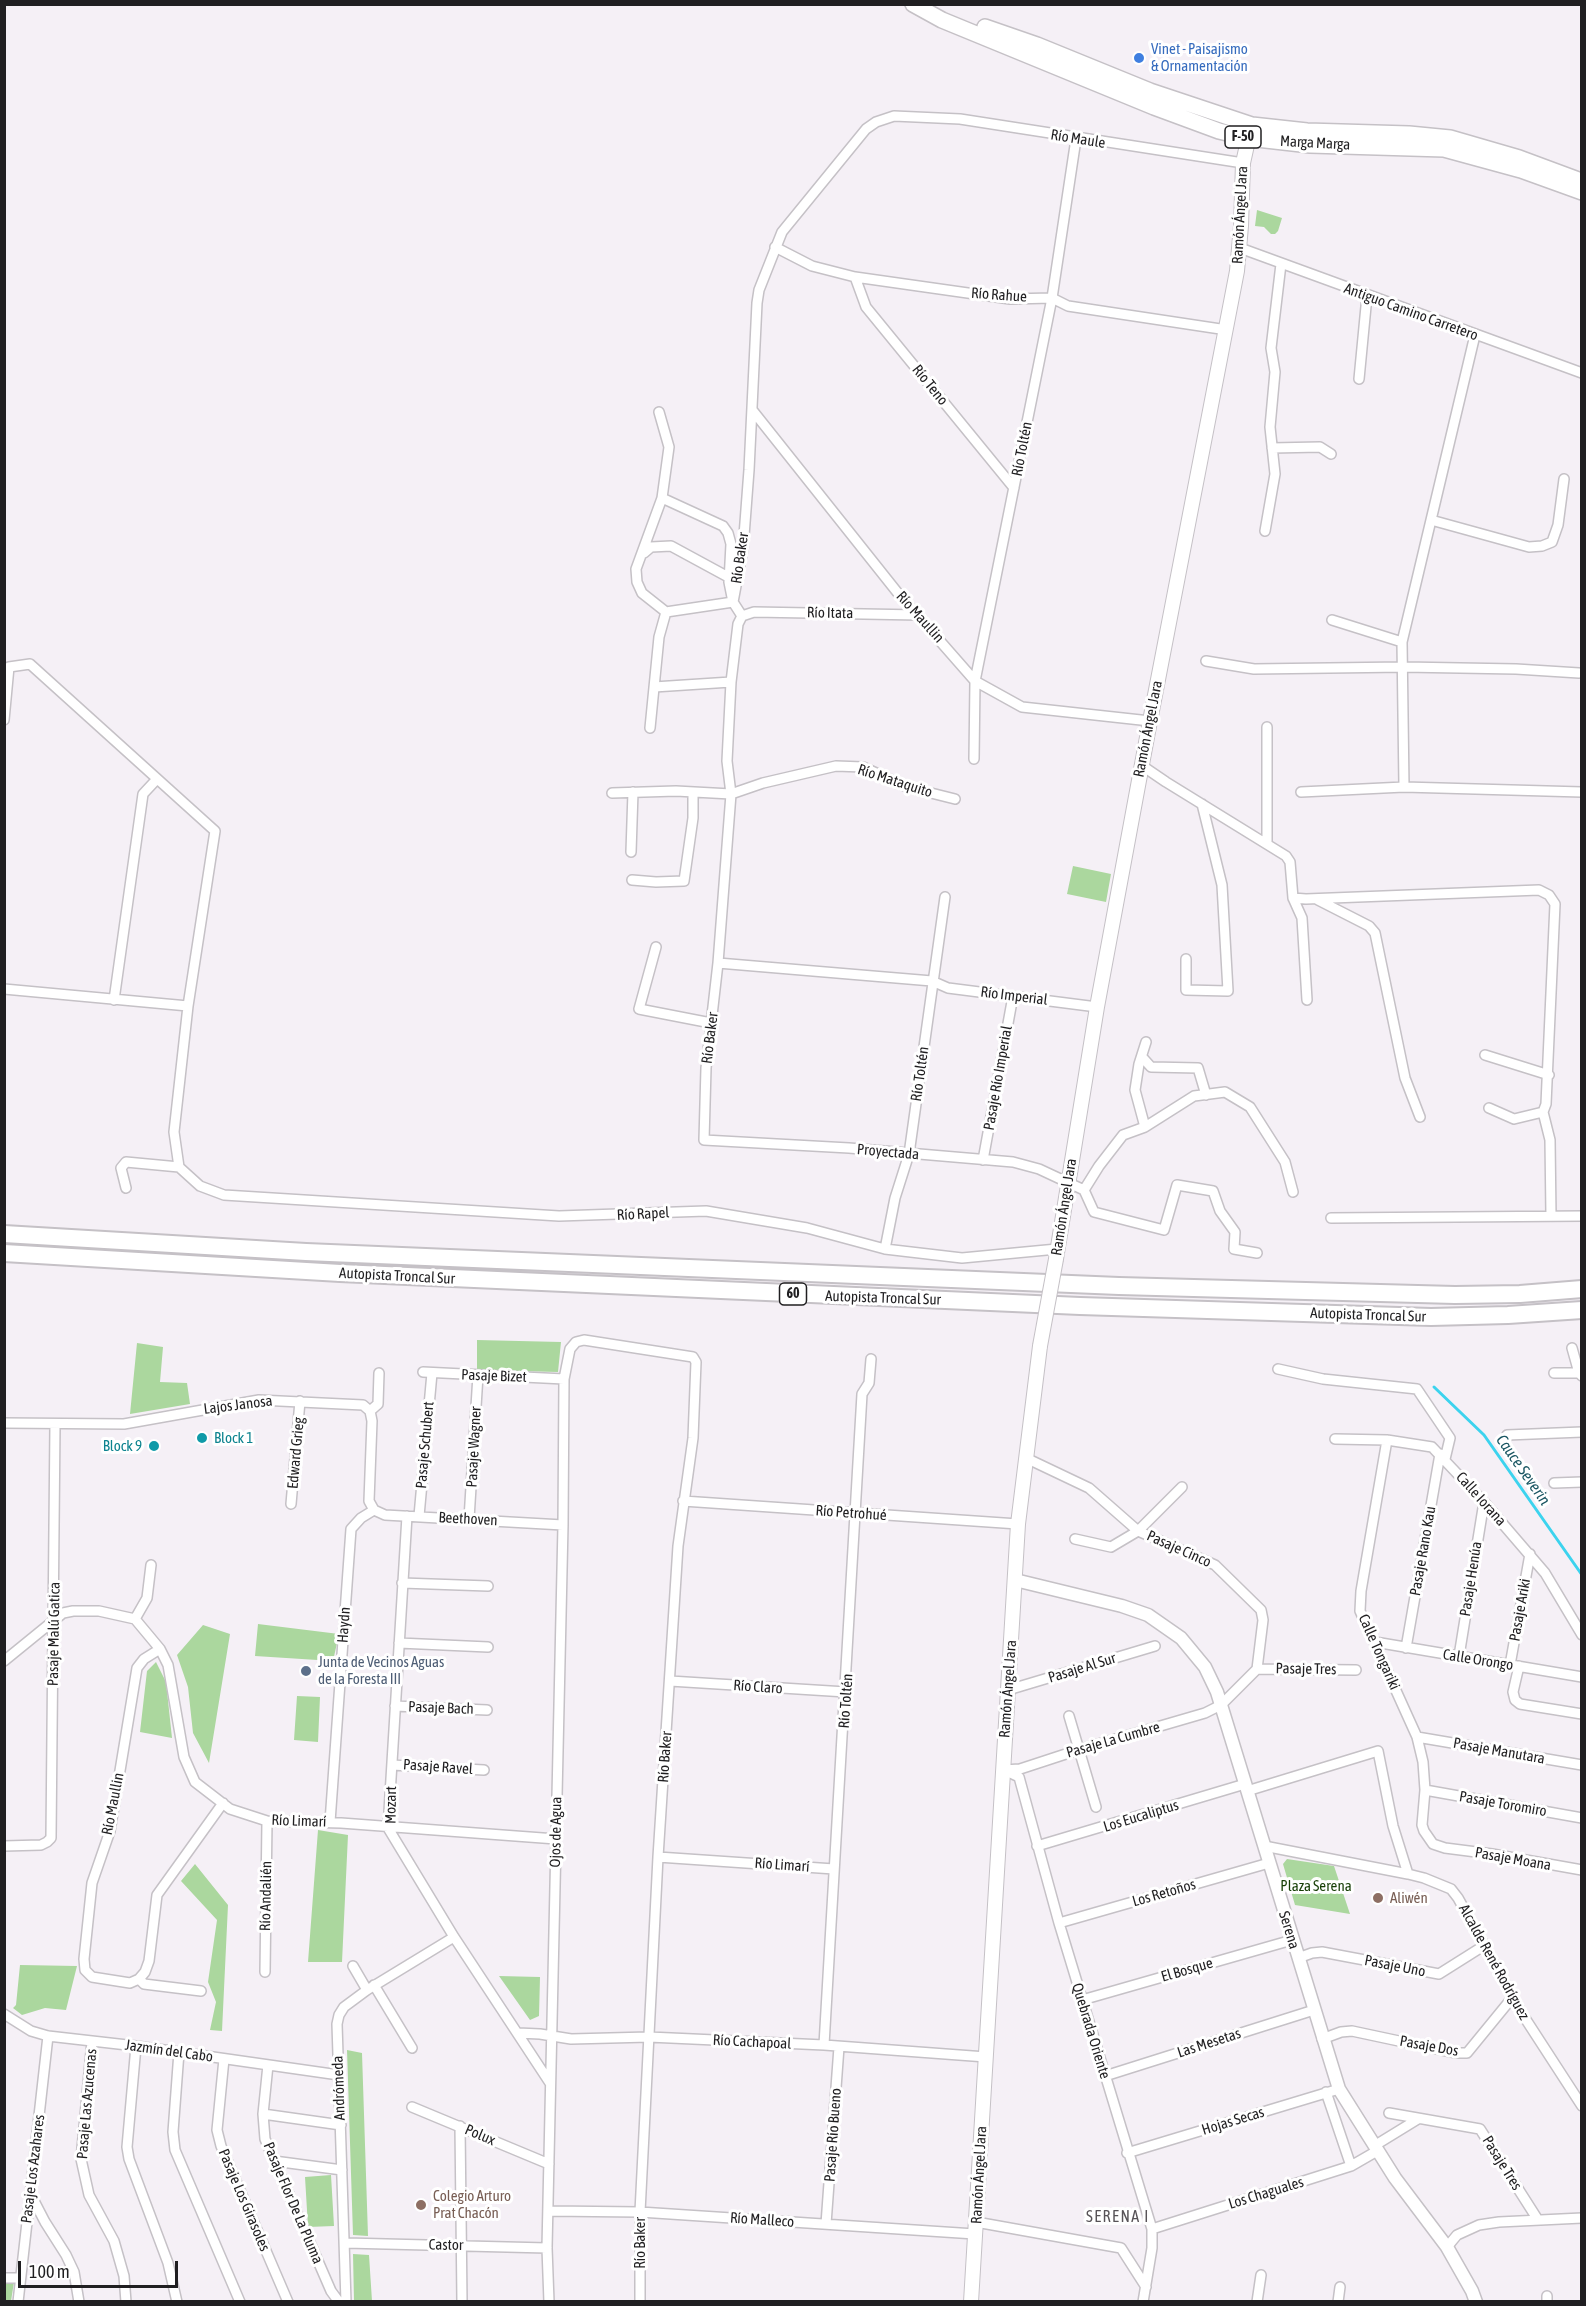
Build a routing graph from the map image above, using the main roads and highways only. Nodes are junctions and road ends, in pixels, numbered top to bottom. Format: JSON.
{"nodes":[{"id":1,"x":917,"y":7,"type":"edge"},
{"id":2,"x":1250,"y":132,"type":"junction"},
{"id":3,"x":1581,"y":181,"type":"edge"},
{"id":4,"x":1581,"y":192,"type":"edge"},
{"id":5,"x":4,"y":1234,"type":"edge"},
{"id":6,"x":4,"y":1253,"type":"edge"},
{"id":7,"x":1581,"y":1289,"type":"edge"},
{"id":8,"x":1581,"y":1310,"type":"edge"},
{"id":9,"x":971,"y":2301,"type":"edge"}],
"edges":[{"from":1,"to":2,"type":"main road","name":"Marga Marga","number":"F-50"},
{"from":2,"to":3,"type":"main road","name":"Marga Marga","number":"F-50"},
{"from":2,"to":4,"type":"main road","name":"Marga Marga","number":"F-50"},
{"from":2,"to":9,"type":"main road","name":"Ramón Ángel Jara","bridge":true},
{"from":5,"to":7,"type":"highway","name":"Autopista Troncal Sur","number":"60"},
{"from":6,"to":8,"type":"highway","name":"Autopista Troncal Sur","number":"60"}]}
